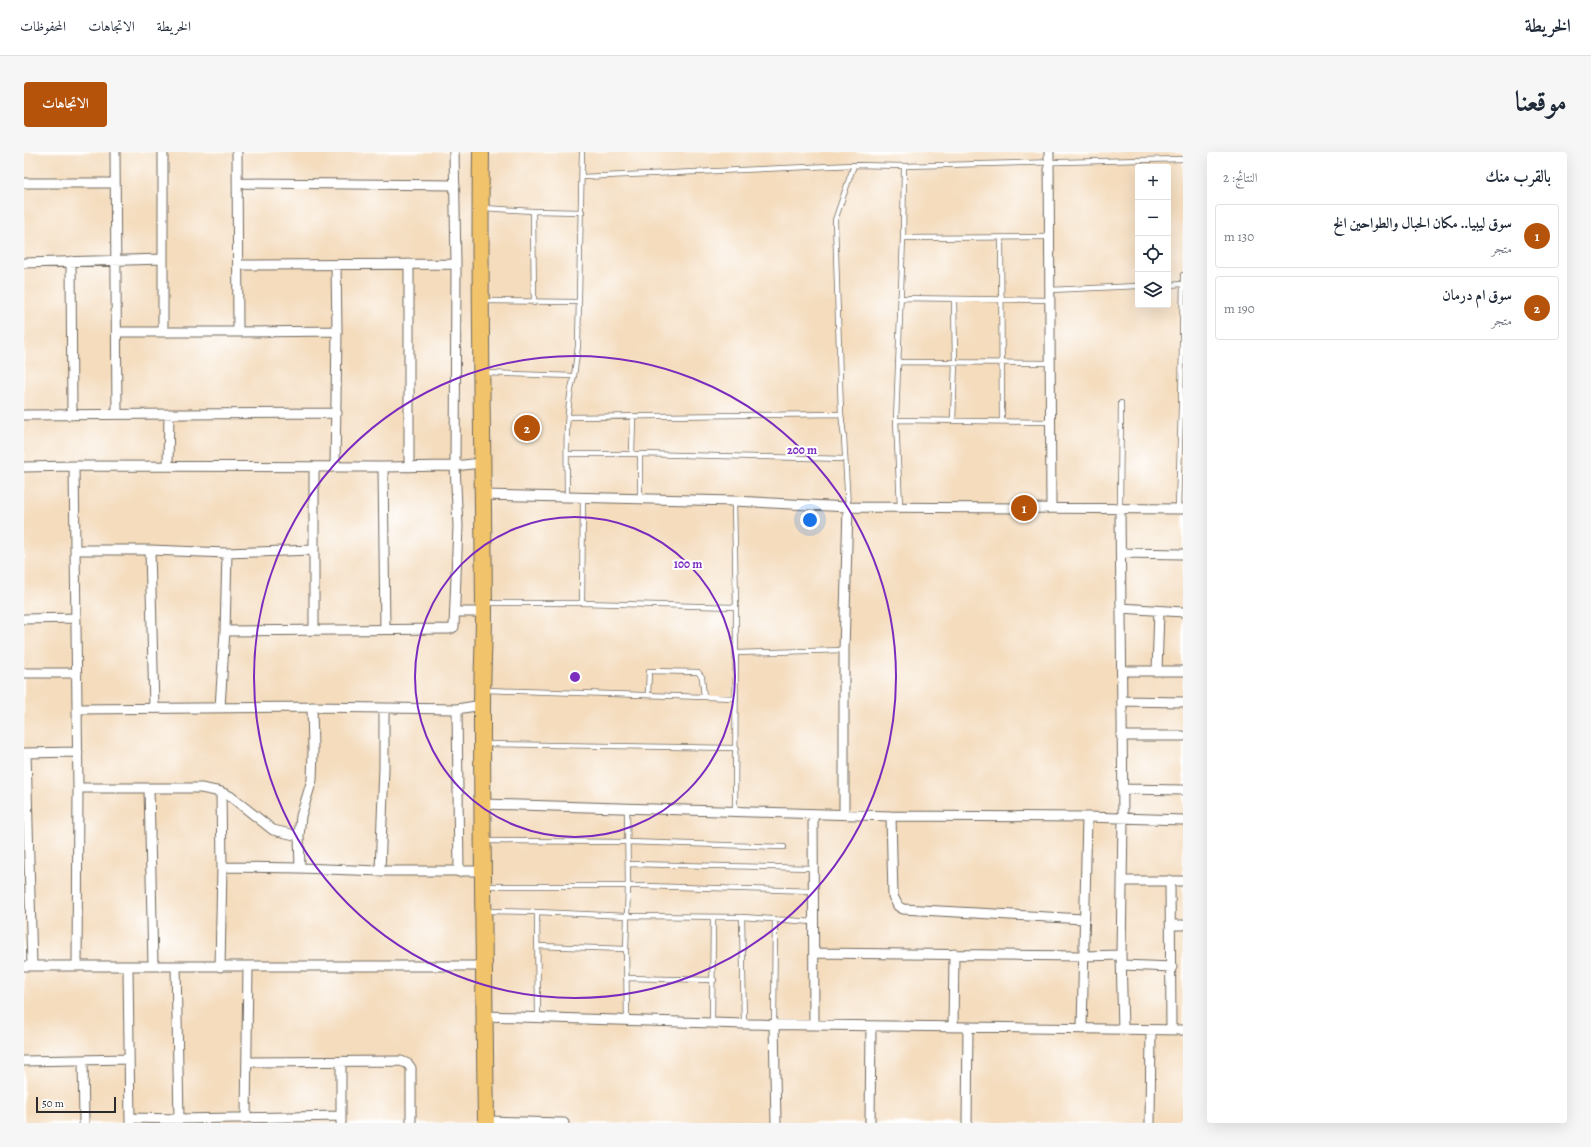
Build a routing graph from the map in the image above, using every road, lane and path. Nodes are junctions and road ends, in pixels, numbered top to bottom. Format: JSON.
{"nodes":[{"id":1,"x":115,"y":152,"type":"edge"},
{"id":2,"x":163,"y":152,"type":"edge"},
{"id":3,"x":237,"y":152,"type":"edge"},
{"id":4,"x":454,"y":152,"type":"edge"},
{"id":5,"x":481,"y":152,"type":"edge"},
{"id":6,"x":582,"y":152,"type":"edge"},
{"id":7,"x":1049,"y":152,"type":"edge"},
{"id":8,"x":1183,"y":159,"type":"edge"},
{"id":9,"x":1050,"y":163,"type":"junction"},
{"id":10,"x":854,"y":165,"type":"junction"},
{"id":11,"x":904,"y":166,"type":"junction"},
{"id":12,"x":582,"y":177,"type":"junction"},
{"id":13,"x":24,"y":183,"type":"edge"},
{"id":14,"x":116,"y":183,"type":"junction"},
{"id":15,"x":237,"y":183,"type":"junction"},
{"id":16,"x":455,"y":185,"type":"junction"},
{"id":17,"x":480,"y":208,"type":"junction"},
{"id":18,"x":533,"y":212,"type":"junction"},
{"id":19,"x":582,"y":212,"type":"junction"},
{"id":20,"x":1050,"y":237,"type":"junction"},
{"id":21,"x":903,"y":238,"type":"junction"},
{"id":22,"x":1001,"y":238,"type":"junction"},
{"id":23,"x":163,"y":259,"type":"junction"},
{"id":24,"x":116,"y":261,"type":"junction"},
{"id":25,"x":71,"y":262,"type":"junction"},
{"id":26,"x":24,"y":263,"type":"edge"},
{"id":27,"x":409,"y":264,"type":"junction"},
{"id":28,"x":456,"y":264,"type":"junction"},
{"id":29,"x":336,"y":265,"type":"junction"},
{"id":30,"x":238,"y":266,"type":"junction"},
{"id":31,"x":1183,"y":275,"type":"edge"},
{"id":32,"x":1183,"y":284,"type":"edge"},
{"id":33,"x":1171,"y":285,"type":"edge"},
{"id":34,"x":1135,"y":286,"type":"edge"},
{"id":35,"x":1050,"y":290,"type":"junction"},
{"id":36,"x":900,"y":298,"type":"junction"},
{"id":37,"x":954,"y":299,"type":"junction"},
{"id":38,"x":1001,"y":299,"type":"junction"},
{"id":39,"x":481,"y":300,"type":"junction"},
{"id":40,"x":1050,"y":300,"type":"junction"},
{"id":41,"x":534,"y":302,"type":"junction"},
{"id":42,"x":579,"y":302,"type":"junction"},
{"id":43,"x":337,"y":331,"type":"junction"},
{"id":44,"x":116,"y":332,"type":"junction"},
{"id":45,"x":163,"y":332,"type":"junction"},
{"id":46,"x":238,"y":332,"type":"junction"},
{"id":47,"x":898,"y":362,"type":"junction"},
{"id":48,"x":955,"y":362,"type":"junction"},
{"id":49,"x":1001,"y":363,"type":"junction"},
{"id":50,"x":1051,"y":364,"type":"junction"},
{"id":51,"x":480,"y":372,"type":"junction"},
{"id":52,"x":574,"y":376,"type":"junction"},
{"id":53,"x":1121,"y":402,"type":"dead end"},
{"id":54,"x":1182,"y":406,"type":"edge"},
{"id":55,"x":336,"y":413,"type":"junction"},
{"id":56,"x":117,"y":414,"type":"junction"},
{"id":57,"x":169,"y":414,"type":"junction"},
{"id":58,"x":841,"y":414,"type":"junction"},
{"id":59,"x":72,"y":415,"type":"junction"},
{"id":60,"x":24,"y":416,"type":"edge"},
{"id":61,"x":568,"y":417,"type":"junction"},
{"id":62,"x":633,"y":417,"type":"junction"},
{"id":63,"x":896,"y":420,"type":"junction"},
{"id":64,"x":953,"y":421,"type":"junction"},
{"id":65,"x":1002,"y":421,"type":"junction"},
{"id":66,"x":1050,"y":422,"type":"junction"},
{"id":67,"x":567,"y":454,"type":"junction"},
{"id":68,"x":632,"y":454,"type":"junction"},
{"id":69,"x":640,"y":454,"type":"junction"},
{"id":70,"x":845,"y":459,"type":"junction"},
{"id":71,"x":481,"y":463,"type":"junction"},
{"id":72,"x":74,"y":466,"type":"junction"},
{"id":73,"x":168,"y":466,"type":"junction"},
{"id":74,"x":455,"y":466,"type":"junction"},
{"id":75,"x":24,"y":467,"type":"edge"},
{"id":76,"x":314,"y":467,"type":"junction"},
{"id":77,"x":335,"y":467,"type":"junction"},
{"id":78,"x":383,"y":467,"type":"junction"},
{"id":79,"x":409,"y":467,"type":"junction"},
{"id":80,"x":482,"y":495,"type":"junction"},
{"id":81,"x":567,"y":497,"type":"junction"},
{"id":82,"x":583,"y":498,"type":"junction"},
{"id":83,"x":640,"y":499,"type":"junction"},
{"id":84,"x":734,"y":501,"type":"junction"},
{"id":85,"x":848,"y":506,"type":"junction"},
{"id":86,"x":900,"y":506,"type":"junction"},
{"id":87,"x":1051,"y":508,"type":"junction"},
{"id":88,"x":1120,"y":509,"type":"junction"},
{"id":89,"x":1181,"y":509,"type":"edge"},
{"id":90,"x":76,"y":550,"type":"junction"},
{"id":91,"x":150,"y":550,"type":"junction"},
{"id":92,"x":313,"y":550,"type":"junction"},
{"id":93,"x":1120,"y":552,"type":"junction"},
{"id":94,"x":227,"y":553,"type":"junction"},
{"id":95,"x":1183,"y":554,"type":"edge"},
{"id":96,"x":582,"y":603,"type":"junction"},
{"id":97,"x":736,"y":607,"type":"junction"},
{"id":98,"x":484,"y":608,"type":"junction"},
{"id":99,"x":1121,"y":608,"type":"junction"},
{"id":100,"x":1159,"y":611,"type":"junction"},
{"id":101,"x":455,"y":612,"type":"junction"},
{"id":102,"x":1183,"y":612,"type":"edge"},
{"id":103,"x":75,"y":618,"type":"junction"},
{"id":104,"x":24,"y":620,"type":"edge"},
{"id":105,"x":385,"y":629,"type":"junction"},
{"id":106,"x":314,"y":630,"type":"junction"},
{"id":107,"x":225,"y":631,"type":"junction"},
{"id":108,"x":844,"y":650,"type":"junction"},
{"id":109,"x":736,"y":653,"type":"junction"},
{"id":110,"x":1122,"y":671,"type":"junction"},
{"id":111,"x":1158,"y":671,"type":"junction"},
{"id":112,"x":1183,"y":671,"type":"edge"},
{"id":113,"x":24,"y":673,"type":"edge"},
{"id":114,"x":77,"y":673,"type":"junction"},
{"id":115,"x":648,"y":695,"type":"junction"},
{"id":116,"x":704,"y":697,"type":"junction"},
{"id":117,"x":482,"y":698,"type":"junction"},
{"id":118,"x":736,"y":698,"type":"junction"},
{"id":119,"x":1122,"y":701,"type":"junction"},
{"id":120,"x":1183,"y":702,"type":"edge"},
{"id":121,"x":312,"y":706,"type":"junction"},
{"id":122,"x":220,"y":707,"type":"junction"},
{"id":123,"x":154,"y":708,"type":"junction"},
{"id":124,"x":77,"y":709,"type":"junction"},
{"id":125,"x":384,"y":709,"type":"junction"},
{"id":126,"x":457,"y":709,"type":"junction"},
{"id":127,"x":1121,"y":736,"type":"junction"},
{"id":128,"x":1183,"y":736,"type":"edge"},
{"id":129,"x":482,"y":744,"type":"junction"},
{"id":130,"x":736,"y":748,"type":"junction"},
{"id":131,"x":78,"y":752,"type":"junction"},
{"id":132,"x":25,"y":753,"type":"edge"},
{"id":133,"x":78,"y":788,"type":"junction"},
{"id":134,"x":149,"y":788,"type":"junction"},
{"id":135,"x":1122,"y":789,"type":"junction"},
{"id":136,"x":1183,"y":790,"type":"edge"},
{"id":137,"x":221,"y":792,"type":"junction"},
{"id":138,"x":482,"y":804,"type":"junction"},
{"id":139,"x":626,"y":807,"type":"junction"},
{"id":140,"x":735,"y":811,"type":"junction"},
{"id":141,"x":813,"y":814,"type":"junction"},
{"id":142,"x":844,"y":814,"type":"junction"},
{"id":143,"x":890,"y":816,"type":"junction"},
{"id":144,"x":1087,"y":817,"type":"junction"},
{"id":145,"x":1123,"y":818,"type":"junction"},
{"id":146,"x":1183,"y":820,"type":"edge"},
{"id":147,"x":299,"y":836,"type":"junction"},
{"id":148,"x":483,"y":840,"type":"junction"},
{"id":149,"x":627,"y":842,"type":"junction"},
{"id":150,"x":784,"y":847,"type":"dead end"},
{"id":151,"x":628,"y":864,"type":"junction"},
{"id":152,"x":222,"y":867,"type":"junction"},
{"id":153,"x":300,"y":868,"type":"junction"},
{"id":154,"x":813,"y":868,"type":"junction"},
{"id":155,"x":380,"y":871,"type":"junction"},
{"id":156,"x":459,"y":872,"type":"junction"},
{"id":157,"x":484,"y":878,"type":"junction"},
{"id":158,"x":1170,"y":880,"type":"junction"},
{"id":159,"x":1183,"y":880,"type":"edge"},
{"id":160,"x":1122,"y":881,"type":"junction"},
{"id":161,"x":628,"y":886,"type":"junction"},
{"id":162,"x":813,"y":891,"type":"junction"},
{"id":163,"x":484,"y":911,"type":"junction"},
{"id":164,"x":537,"y":912,"type":"junction"},
{"id":165,"x":627,"y":916,"type":"junction"},
{"id":166,"x":713,"y":917,"type":"junction"},
{"id":167,"x":742,"y":918,"type":"junction"},
{"id":168,"x":775,"y":919,"type":"junction"},
{"id":169,"x":1084,"y":919,"type":"junction"},
{"id":170,"x":814,"y":922,"type":"junction"},
{"id":171,"x":1171,"y":925,"type":"junction"},
{"id":172,"x":1183,"y":925,"type":"edge"},
{"id":173,"x":538,"y":946,"type":"junction"},
{"id":174,"x":626,"y":949,"type":"junction"},
{"id":175,"x":814,"y":953,"type":"junction"},
{"id":176,"x":954,"y":954,"type":"junction"},
{"id":177,"x":1121,"y":954,"type":"junction"},
{"id":178,"x":1084,"y":956,"type":"junction"},
{"id":179,"x":1122,"y":965,"type":"junction"},
{"id":180,"x":28,"y":966,"type":"edge"},
{"id":181,"x":77,"y":966,"type":"junction"},
{"id":182,"x":128,"y":966,"type":"junction"},
{"id":183,"x":153,"y":966,"type":"junction"},
{"id":184,"x":176,"y":966,"type":"junction"},
{"id":185,"x":483,"y":966,"type":"junction"},
{"id":186,"x":220,"y":967,"type":"junction"},
{"id":187,"x":248,"y":967,"type":"junction"},
{"id":188,"x":1172,"y":967,"type":"junction"},
{"id":189,"x":626,"y":978,"type":"junction"},
{"id":190,"x":714,"y":980,"type":"junction"},
{"id":191,"x":484,"y":1016,"type":"junction"},
{"id":192,"x":538,"y":1017,"type":"junction"},
{"id":193,"x":627,"y":1020,"type":"junction"},
{"id":194,"x":712,"y":1023,"type":"junction"},
{"id":195,"x":744,"y":1024,"type":"junction"},
{"id":196,"x":774,"y":1024,"type":"junction"},
{"id":197,"x":814,"y":1025,"type":"junction"},
{"id":198,"x":871,"y":1026,"type":"junction"},
{"id":199,"x":953,"y":1027,"type":"junction"},
{"id":200,"x":968,"y":1028,"type":"junction"},
{"id":201,"x":1082,"y":1029,"type":"junction"},
{"id":202,"x":1123,"y":1030,"type":"junction"},
{"id":203,"x":1150,"y":1030,"type":"junction"},
{"id":204,"x":1172,"y":1030,"type":"junction"},
{"id":205,"x":1183,"y":1030,"type":"edge"},
{"id":206,"x":129,"y":1059,"type":"junction"},
{"id":207,"x":83,"y":1060,"type":"junction"},
{"id":208,"x":24,"y":1061,"type":"edge"},
{"id":209,"x":246,"y":1062,"type":"junction"},
{"id":210,"x":341,"y":1062,"type":"junction"},
{"id":211,"x":246,"y":1118,"type":"junction"},
{"id":212,"x":179,"y":1119,"type":"junction"},
{"id":213,"x":341,"y":1120,"type":"edge"},
{"id":214,"x":130,"y":1121,"type":"edge"},
{"id":215,"x":486,"y":1122,"type":"edge"},
{"id":216,"x":84,"y":1123,"type":"edge"},
{"id":217,"x":411,"y":1123,"type":"edge"},
{"id":218,"x":564,"y":1123,"type":"edge"},
{"id":219,"x":776,"y":1123,"type":"edge"},
{"id":220,"x":870,"y":1123,"type":"edge"},
{"id":221,"x":967,"y":1123,"type":"edge"},
{"id":222,"x":1150,"y":1123,"type":"edge"}],
"edges":[{"from":1,"to":14,"type":"street"},
{"from":2,"to":23,"type":"street"},
{"from":3,"to":15,"type":"street"},
{"from":4,"to":16,"type":"street"},
{"from":5,"to":17,"type":"highway"},
{"from":6,"to":12,"type":"lane"},
{"from":7,"to":9,"type":"street"},
{"from":8,"to":9,"type":"lane"},
{"from":9,"to":11,"type":"lane"},
{"from":9,"to":20,"type":"street"},
{"from":10,"to":11,"type":"lane"},
{"from":10,"to":12,"type":"lane"},
{"from":10,"to":58,"type":"lane"},
{"from":11,"to":21,"type":"lane"},
{"from":12,"to":19,"type":"lane"},
{"from":13,"to":14,"type":"street"},
{"from":14,"to":24,"type":"street"},
{"from":15,"to":16,"type":"street"},
{"from":15,"to":30,"type":"street"},
{"from":16,"to":28,"type":"street"},
{"from":17,"to":18,"type":"lane"},
{"from":17,"to":39,"type":"highway"},
{"from":18,"to":19,"type":"lane"},
{"from":18,"to":41,"type":"lane"},
{"from":19,"to":42,"type":"lane"},
{"from":20,"to":22,"type":"lane"},
{"from":20,"to":35,"type":"street"},
{"from":21,"to":22,"type":"lane"},
{"from":21,"to":36,"type":"lane"},
{"from":22,"to":38,"type":"lane"},
{"from":23,"to":24,"type":"street"},
{"from":23,"to":45,"type":"street"},
{"from":24,"to":25,"type":"street"},
{"from":24,"to":44,"type":"street"},
{"from":25,"to":26,"type":"street"},
{"from":25,"to":59,"type":"street"},
{"from":27,"to":28,"type":"street"},
{"from":27,"to":29,"type":"street"},
{"from":27,"to":79,"type":"street"},
{"from":28,"to":74,"type":"street"},
{"from":29,"to":30,"type":"street"},
{"from":29,"to":43,"type":"street"},
{"from":30,"to":46,"type":"street"},
{"from":31,"to":32,"type":"lane"},
{"from":32,"to":33,"type":"lane"},
{"from":32,"to":54,"type":"lane"},
{"from":34,"to":35,"type":"lane"},
{"from":35,"to":40,"type":"street"},
{"from":36,"to":37,"type":"lane"},
{"from":36,"to":47,"type":"lane"},
{"from":37,"to":38,"type":"lane"},
{"from":37,"to":48,"type":"lane"},
{"from":38,"to":40,"type":"lane"},
{"from":38,"to":49,"type":"lane"},
{"from":39,"to":41,"type":"lane"},
{"from":39,"to":51,"type":"highway"},
{"from":40,"to":50,"type":"street"},
{"from":41,"to":42,"type":"lane"},
{"from":42,"to":52,"type":"lane"},
{"from":43,"to":46,"type":"street"},
{"from":43,"to":55,"type":"street"},
{"from":44,"to":45,"type":"street"},
{"from":44,"to":56,"type":"street"},
{"from":45,"to":46,"type":"street"},
{"from":47,"to":48,"type":"lane"},
{"from":47,"to":63,"type":"lane"},
{"from":48,"to":49,"type":"lane"},
{"from":48,"to":64,"type":"lane"},
{"from":49,"to":50,"type":"lane"},
{"from":49,"to":65,"type":"lane"},
{"from":50,"to":66,"type":"street"},
{"from":51,"to":52,"type":"lane"},
{"from":51,"to":71,"type":"highway"},
{"from":52,"to":61,"type":"lane"},
{"from":53,"to":88,"type":"lane"},
{"from":54,"to":89,"type":"lane"},
{"from":55,"to":57,"type":"street"},
{"from":55,"to":77,"type":"street"},
{"from":56,"to":57,"type":"street"},
{"from":56,"to":59,"type":"street"},
{"from":57,"to":73,"type":"street"},
{"from":58,"to":62,"type":"lane"},
{"from":58,"to":70,"type":"lane"},
{"from":59,"to":60,"type":"street"},
{"from":61,"to":62,"type":"lane"},
{"from":61,"to":67,"type":"lane"},
{"from":62,"to":68,"type":"lane"},
{"from":63,"to":64,"type":"lane"},
{"from":63,"to":86,"type":"lane"},
{"from":64,"to":65,"type":"lane"},
{"from":65,"to":66,"type":"lane"},
{"from":66,"to":87,"type":"street"},
{"from":67,"to":68,"type":"lane"},
{"from":67,"to":81,"type":"lane"},
{"from":68,"to":69,"type":"lane"},
{"from":69,"to":70,"type":"lane"},
{"from":69,"to":83,"type":"lane"},
{"from":70,"to":85,"type":"lane"},
{"from":71,"to":74,"type":"street"},
{"from":71,"to":80,"type":"highway"},
{"from":72,"to":73,"type":"street"},
{"from":72,"to":75,"type":"street"},
{"from":72,"to":90,"type":"street"},
{"from":73,"to":76,"type":"street"},
{"from":74,"to":79,"type":"street"},
{"from":74,"to":101,"type":"street"},
{"from":76,"to":77,"type":"street"},
{"from":76,"to":92,"type":"street"},
{"from":77,"to":78,"type":"street"},
{"from":78,"to":79,"type":"street"},
{"from":78,"to":105,"type":"street"},
{"from":80,"to":81,"type":"street"},
{"from":80,"to":98,"type":"highway"},
{"from":81,"to":82,"type":"street"},
{"from":82,"to":83,"type":"street"},
{"from":82,"to":96,"type":"lane"},
{"from":83,"to":84,"type":"street"},
{"from":84,"to":85,"type":"street"},
{"from":84,"to":97,"type":"lane"},
{"from":85,"to":86,"type":"street"},
{"from":85,"to":108,"type":"street"},
{"from":86,"to":87,"type":"street"},
{"from":87,"to":88,"type":"street"},
{"from":88,"to":89,"type":"street"},
{"from":88,"to":93,"type":"street"},
{"from":90,"to":91,"type":"street"},
{"from":90,"to":103,"type":"street"},
{"from":91,"to":94,"type":"street"},
{"from":91,"to":123,"type":"street"},
{"from":92,"to":94,"type":"street"},
{"from":92,"to":106,"type":"street"},
{"from":93,"to":95,"type":"street"},
{"from":93,"to":99,"type":"street"},
{"from":94,"to":107,"type":"street"},
{"from":96,"to":97,"type":"lane"},
{"from":96,"to":98,"type":"lane"},
{"from":97,"to":109,"type":"lane"},
{"from":98,"to":101,"type":"street"},
{"from":98,"to":117,"type":"highway"},
{"from":99,"to":100,"type":"street"},
{"from":99,"to":110,"type":"street"},
{"from":100,"to":102,"type":"street"},
{"from":100,"to":111,"type":"street"},
{"from":101,"to":105,"type":"street"},
{"from":103,"to":104,"type":"street"},
{"from":103,"to":114,"type":"street"},
{"from":105,"to":106,"type":"street"},
{"from":106,"to":107,"type":"street"},
{"from":107,"to":122,"type":"street"},
{"from":108,"to":109,"type":"lane"},
{"from":108,"to":142,"type":"street"},
{"from":109,"to":118,"type":"lane"},
{"from":110,"to":111,"type":"street"},
{"from":110,"to":119,"type":"street"},
{"from":111,"to":112,"type":"street"},
{"from":113,"to":114,"type":"street"},
{"from":114,"to":124,"type":"street"},
{"from":115,"to":116,"type":"lane"},
{"from":115,"to":116,"type":"lane"},
{"from":115,"to":117,"type":"lane"},
{"from":116,"to":118,"type":"lane"},
{"from":117,"to":126,"type":"street"},
{"from":117,"to":129,"type":"highway"},
{"from":118,"to":130,"type":"lane"},
{"from":119,"to":120,"type":"street"},
{"from":119,"to":127,"type":"street"},
{"from":121,"to":122,"type":"street"},
{"from":121,"to":125,"type":"street"},
{"from":121,"to":147,"type":"street"},
{"from":122,"to":123,"type":"street"},
{"from":123,"to":124,"type":"street"},
{"from":124,"to":131,"type":"street"},
{"from":125,"to":126,"type":"street"},
{"from":125,"to":155,"type":"street"},
{"from":126,"to":156,"type":"street"},
{"from":127,"to":128,"type":"street"},
{"from":127,"to":135,"type":"street"},
{"from":129,"to":130,"type":"lane"},
{"from":129,"to":138,"type":"highway"},
{"from":130,"to":140,"type":"lane"},
{"from":131,"to":132,"type":"street"},
{"from":131,"to":133,"type":"street"},
{"from":132,"to":180,"type":"street"},
{"from":133,"to":134,"type":"street"},
{"from":133,"to":181,"type":"street"},
{"from":134,"to":137,"type":"street"},
{"from":134,"to":183,"type":"street"},
{"from":135,"to":136,"type":"street"},
{"from":135,"to":145,"type":"street"},
{"from":137,"to":147,"type":"street"},
{"from":137,"to":152,"type":"street"},
{"from":138,"to":139,"type":"street"},
{"from":138,"to":148,"type":"highway"},
{"from":139,"to":140,"type":"street"},
{"from":139,"to":149,"type":"lane"},
{"from":140,"to":141,"type":"street"},
{"from":141,"to":142,"type":"street"},
{"from":141,"to":154,"type":"street"},
{"from":142,"to":143,"type":"street"},
{"from":143,"to":144,"type":"street"},
{"from":143,"to":169,"type":"street"},
{"from":144,"to":145,"type":"street"},
{"from":144,"to":169,"type":"street"},
{"from":145,"to":146,"type":"street"},
{"from":145,"to":160,"type":"street"},
{"from":147,"to":153,"type":"street"},
{"from":148,"to":149,"type":"lane"},
{"from":148,"to":157,"type":"highway"},
{"from":149,"to":150,"type":"lane"},
{"from":149,"to":151,"type":"lane"},
{"from":151,"to":154,"type":"lane"},
{"from":151,"to":161,"type":"lane"},
{"from":152,"to":153,"type":"street"},
{"from":152,"to":186,"type":"street"},
{"from":153,"to":155,"type":"street"},
{"from":154,"to":162,"type":"street"},
{"from":155,"to":156,"type":"street"},
{"from":156,"to":157,"type":"street"},
{"from":157,"to":161,"type":"lane"},
{"from":157,"to":163,"type":"highway"},
{"from":158,"to":159,"type":"street"},
{"from":158,"to":160,"type":"street"},
{"from":158,"to":171,"type":"street"},
{"from":160,"to":177,"type":"street"},
{"from":161,"to":162,"type":"lane"},
{"from":161,"to":165,"type":"lane"},
{"from":162,"to":170,"type":"street"},
{"from":163,"to":164,"type":"lane"},
{"from":163,"to":185,"type":"highway"},
{"from":164,"to":165,"type":"lane"},
{"from":164,"to":173,"type":"lane"},
{"from":165,"to":166,"type":"lane"},
{"from":165,"to":174,"type":"lane"},
{"from":166,"to":167,"type":"lane"},
{"from":166,"to":190,"type":"lane"},
{"from":167,"to":168,"type":"lane"},
{"from":167,"to":195,"type":"lane"},
{"from":168,"to":170,"type":"lane"},
{"from":168,"to":196,"type":"lane"},
{"from":169,"to":178,"type":"street"},
{"from":170,"to":175,"type":"street"},
{"from":171,"to":172,"type":"street"},
{"from":171,"to":188,"type":"street"},
{"from":173,"to":174,"type":"lane"},
{"from":173,"to":192,"type":"lane"},
{"from":174,"to":189,"type":"lane"},
{"from":175,"to":176,"type":"street"},
{"from":175,"to":197,"type":"street"},
{"from":176,"to":178,"type":"street"},
{"from":176,"to":199,"type":"street"},
{"from":177,"to":178,"type":"street"},
{"from":177,"to":179,"type":"street"},
{"from":178,"to":201,"type":"street"},
{"from":179,"to":188,"type":"street"},
{"from":179,"to":202,"type":"street"},
{"from":180,"to":181,"type":"street"},
{"from":181,"to":182,"type":"street"},
{"from":182,"to":183,"type":"street"},
{"from":182,"to":206,"type":"street"},
{"from":183,"to":184,"type":"street"},
{"from":184,"to":186,"type":"street"},
{"from":184,"to":212,"type":"street"},
{"from":185,"to":187,"type":"street"},
{"from":185,"to":191,"type":"highway"},
{"from":186,"to":187,"type":"street"},
{"from":187,"to":209,"type":"street"},
{"from":188,"to":204,"type":"street"},
{"from":189,"to":190,"type":"lane"},
{"from":189,"to":193,"type":"lane"},
{"from":190,"to":194,"type":"lane"},
{"from":191,"to":192,"type":"street"},
{"from":191,"to":215,"type":"highway"},
{"from":192,"to":193,"type":"street"},
{"from":193,"to":194,"type":"street"},
{"from":194,"to":195,"type":"street"},
{"from":195,"to":196,"type":"street"},
{"from":196,"to":197,"type":"street"},
{"from":196,"to":219,"type":"street"},
{"from":197,"to":198,"type":"street"},
{"from":198,"to":199,"type":"street"},
{"from":198,"to":220,"type":"street"},
{"from":199,"to":200,"type":"street"},
{"from":200,"to":201,"type":"street"},
{"from":200,"to":221,"type":"street"},
{"from":201,"to":202,"type":"street"},
{"from":202,"to":203,"type":"street"},
{"from":203,"to":204,"type":"street"},
{"from":203,"to":222,"type":"street"},
{"from":204,"to":205,"type":"street"},
{"from":206,"to":207,"type":"street"},
{"from":206,"to":214,"type":"street"},
{"from":207,"to":208,"type":"street"},
{"from":207,"to":216,"type":"street"},
{"from":209,"to":210,"type":"street"},
{"from":209,"to":211,"type":"street"},
{"from":210,"to":213,"type":"street"},
{"from":210,"to":217,"type":"street"},
{"from":211,"to":212,"type":"street"},
{"from":211,"to":213,"type":"street"},
{"from":212,"to":214,"type":"street"},
{"from":215,"to":218,"type":"street"}]}
